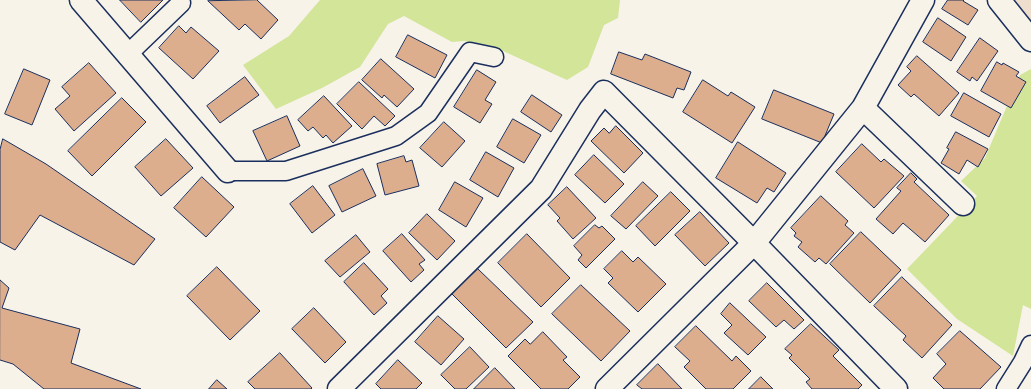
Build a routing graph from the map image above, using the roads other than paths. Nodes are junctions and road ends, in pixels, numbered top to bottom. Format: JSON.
{"nodes":[{"id":1,"x":81,"y":0,"type":"edge"},
{"id":2,"x":923,"y":0,"type":"edge"},
{"id":3,"x":999,"y":0,"type":"edge"},
{"id":4,"x":181,"y":3,"type":"dead end"},
{"id":5,"x":1031,"y":40,"type":"edge"},
{"id":6,"x":128,"y":54,"type":"junction"},
{"id":7,"x":494,"y":57,"type":"dead end"},
{"id":8,"x":863,"y":108,"type":"junction"},
{"id":9,"x":228,"y":171,"type":"joint"},
{"id":10,"x":963,"y":204,"type":"dead end"},
{"id":11,"x":754,"y":242,"type":"junction"},
{"id":12,"x":1031,"y":345,"type":"edge"},
{"id":13,"x":886,"y":386,"type":"edge"},
{"id":14,"x":338,"y":389,"type":"edge"},
{"id":15,"x":607,"y":389,"type":"edge"},
{"id":16,"x":1006,"y":389,"type":"edge"}],
"edges":[{"from":1,"to":6,"type":"street"},
{"from":2,"to":8,"type":"street"},
{"from":3,"to":5,"type":"street"},
{"from":4,"to":6,"type":"lane"},
{"from":6,"to":9,"type":"street"},
{"from":7,"to":9,"type":"lane"},
{"from":8,"to":10,"type":"street"},
{"from":8,"to":11,"type":"street"},
{"from":11,"to":13,"type":"street"},
{"from":11,"to":14,"type":"street"},
{"from":11,"to":15,"type":"street"},
{"from":12,"to":16,"type":"lane"}]}
